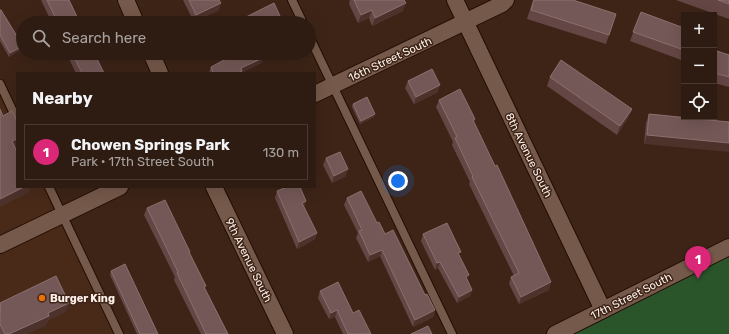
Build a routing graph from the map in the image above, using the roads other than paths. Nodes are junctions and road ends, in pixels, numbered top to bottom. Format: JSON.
{"nodes":[{"id":1,"x":126,"y":0,"type":"edge"},
{"id":2,"x":292,"y":0,"type":"edge"},
{"id":3,"x":455,"y":0,"type":"edge"},
{"id":4,"x":506,"y":0,"type":"edge"},
{"id":5,"x":133,"y":16,"type":"edge"},
{"id":6,"x":300,"y":16,"type":"edge"},
{"id":7,"x":466,"y":23,"type":"junction"},
{"id":8,"x":316,"y":51,"type":"edge"},
{"id":9,"x":154,"y":60,"type":"edge"},
{"id":10,"x":160,"y":72,"type":"edge"},
{"id":11,"x":0,"y":84,"type":"edge"},
{"id":12,"x":333,"y":86,"type":"junction"},
{"id":13,"x":316,"y":94,"type":"edge"},
{"id":14,"x":16,"y":118,"type":"edge"},
{"id":15,"x":49,"y":188,"type":"edge"},
{"id":16,"x":118,"y":188,"type":"edge"},
{"id":17,"x":214,"y":188,"type":"edge"},
{"id":18,"x":62,"y":216,"type":"junction"},
{"id":19,"x":0,"y":245,"type":"edge"},
{"id":20,"x":729,"y":247,"type":"edge"},
{"id":21,"x":603,"y":310,"type":"junction"},
{"id":22,"x":119,"y":334,"type":"edge"},
{"id":23,"x":285,"y":334,"type":"edge"},
{"id":24,"x":452,"y":334,"type":"edge"},
{"id":25,"x":555,"y":334,"type":"edge"}],
"edges":[{"from":1,"to":5,"type":"street"},
{"from":2,"to":6,"type":"lane"},
{"from":3,"to":7,"type":"street","name":"8th Avenue South"},
{"from":4,"to":7,"type":"street","name":"16th Street South"},
{"from":7,"to":12,"type":"street","name":"16th Street South"},
{"from":7,"to":21,"type":"street","name":"8th Avenue South"},
{"from":8,"to":12,"type":"lane"},
{"from":9,"to":10,"type":"street"},
{"from":11,"to":14,"type":"lane"},
{"from":12,"to":13,"type":"street","name":"16th Street South"},
{"from":12,"to":24,"type":"lane"},
{"from":15,"to":18,"type":"lane"},
{"from":16,"to":18,"type":"street"},
{"from":17,"to":23,"type":"street","name":"9th Avenue South"},
{"from":18,"to":19,"type":"street"},
{"from":18,"to":22,"type":"lane"},
{"from":20,"to":21,"type":"street","name":"17th Street South"},
{"from":21,"to":25,"type":"street","name":"17th Street South"}]}
